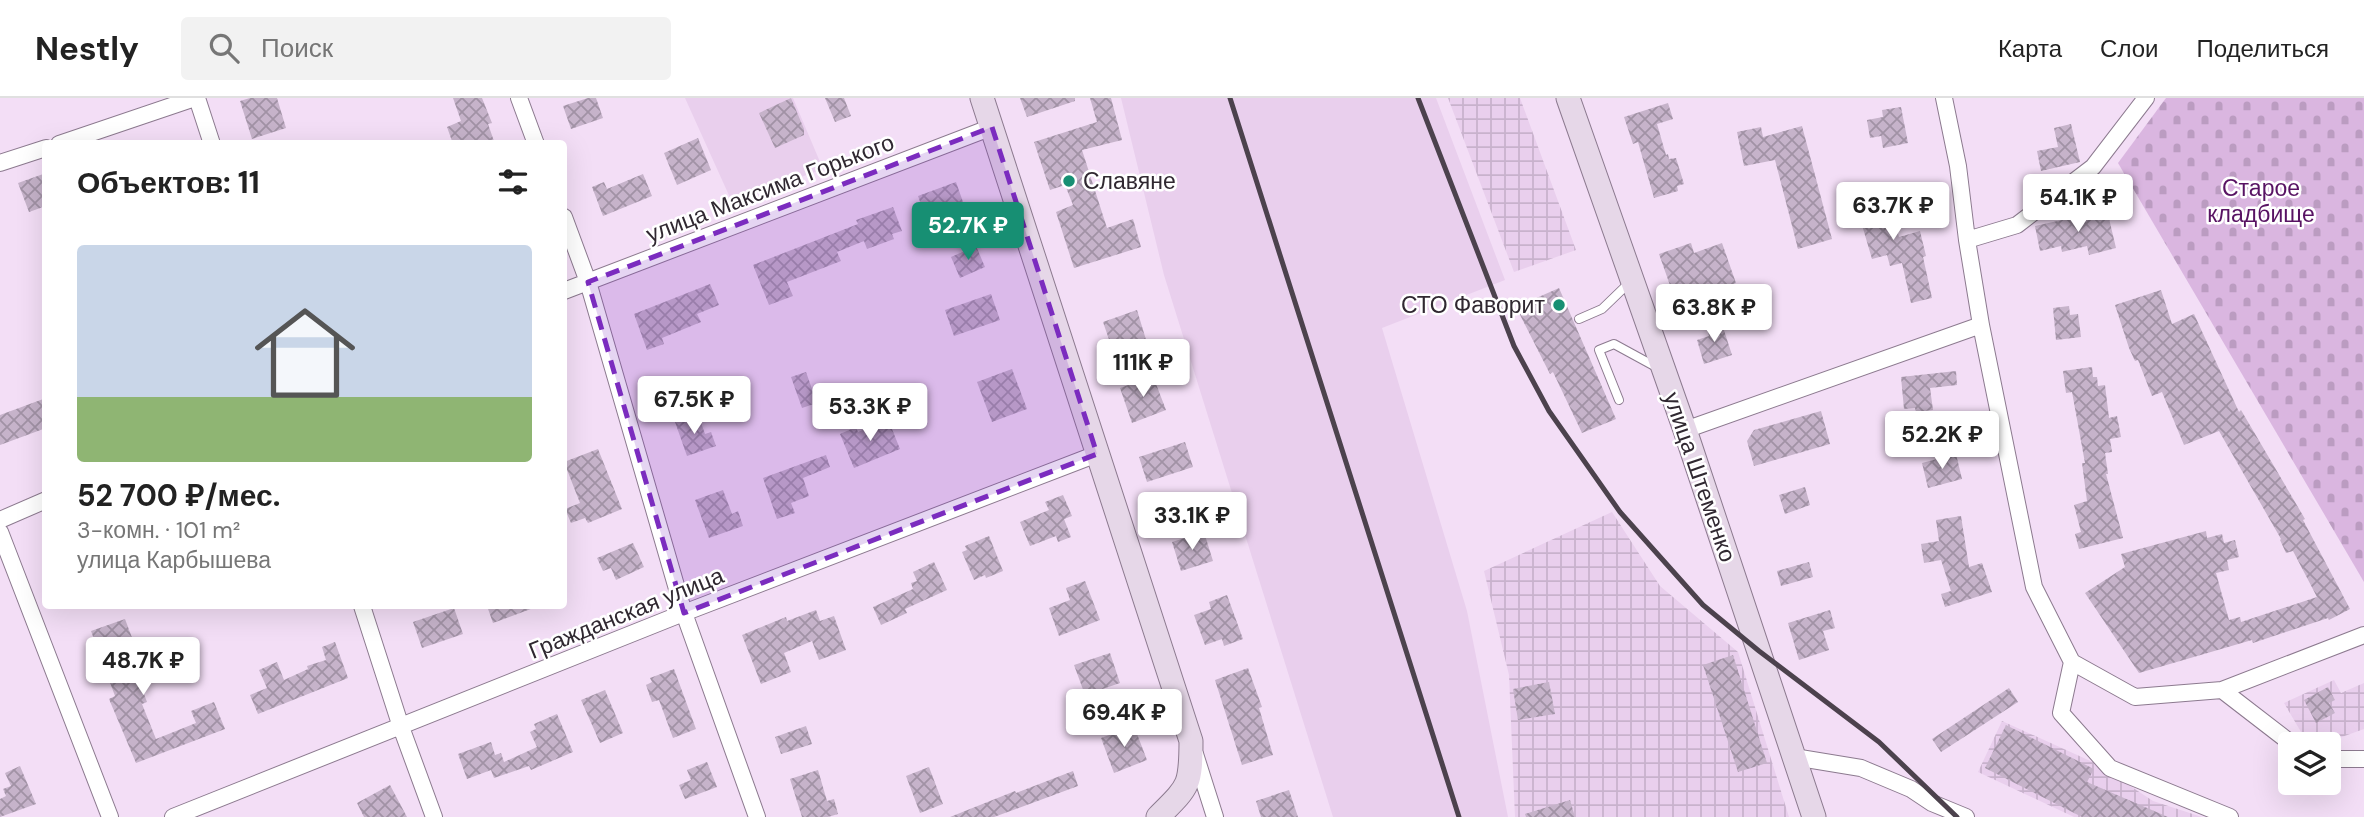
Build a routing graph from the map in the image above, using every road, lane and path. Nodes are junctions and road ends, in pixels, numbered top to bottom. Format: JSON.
{"nodes":[{"id":1,"x":196,"y":98,"type":"edge"},
{"id":2,"x":519,"y":98,"type":"edge"},
{"id":3,"x":982,"y":98,"type":"edge"},
{"id":4,"x":1568,"y":98,"type":"edge"},
{"id":5,"x":1944,"y":98,"type":"edge"},
{"id":6,"x":2146,"y":98,"type":"edge"},
{"id":7,"x":992,"y":128,"type":"junction"},
{"id":8,"x":71,"y":140,"type":"edge"},
{"id":9,"x":211,"y":140,"type":"edge"},
{"id":10,"x":535,"y":140,"type":"edge"},
{"id":11,"x":42,"y":149,"type":"edge"},
{"id":12,"x":0,"y":163,"type":"edge"},
{"id":13,"x":567,"y":224,"type":"edge"},
{"id":14,"x":1967,"y":240,"type":"junction"},
{"id":15,"x":1632,"y":280,"type":"junction"},
{"id":16,"x":588,"y":282,"type":"junction"},
{"id":17,"x":567,"y":290,"type":"edge"},
{"id":18,"x":1579,"y":319,"type":"dead end"},
{"id":19,"x":1981,"y":325,"type":"junction"},
{"id":20,"x":1664,"y":372,"type":"junction"},
{"id":21,"x":1619,"y":400,"type":"dead end"},
{"id":22,"x":1685,"y":430,"type":"junction"},
{"id":23,"x":1097,"y":454,"type":"junction"},
{"id":24,"x":42,"y":502,"type":"edge"},
{"id":25,"x":0,"y":520,"type":"edge"},
{"id":26,"x":0,"y":532,"type":"edge"},
{"id":27,"x":363,"y":609,"type":"edge"},
{"id":28,"x":684,"y":613,"type":"junction"},
{"id":29,"x":2364,"y":635,"type":"edge"},
{"id":30,"x":2072,"y":662,"type":"junction"},
{"id":31,"x":2222,"y":690,"type":"junction"},
{"id":32,"x":401,"y":727,"type":"junction"},
{"id":33,"x":2278,"y":734,"type":"edge"},
{"id":34,"x":1191,"y":741,"type":"junction"},
{"id":35,"x":1794,"y":757,"type":"junction"},
{"id":36,"x":2341,"y":759,"type":"edge"},
{"id":37,"x":2364,"y":759,"type":"edge"},
{"id":38,"x":110,"y":817,"type":"edge"},
{"id":39,"x":173,"y":817,"type":"edge"},
{"id":40,"x":434,"y":817,"type":"edge"},
{"id":41,"x":757,"y":817,"type":"edge"},
{"id":42,"x":1158,"y":817,"type":"edge"},
{"id":43,"x":1215,"y":817,"type":"edge"},
{"id":44,"x":1814,"y":817,"type":"edge"},
{"id":45,"x":1966,"y":817,"type":"edge"},
{"id":46,"x":2230,"y":817,"type":"edge"}],
"edges":[{"from":1,"to":8,"type":"street"},
{"from":1,"to":9,"type":"street"},
{"from":2,"to":10,"type":"street"},
{"from":3,"to":7,"type":"main road"},
{"from":4,"to":15,"type":"main road","name":"улица Штеменко"},
{"from":5,"to":14,"type":"street"},
{"from":6,"to":14,"type":"street"},
{"from":7,"to":16,"type":"street","name":"улица Максима Горького"},
{"from":7,"to":23,"type":"main road"},
{"from":11,"to":12,"type":"street"},
{"from":13,"to":16,"type":"street"},
{"from":14,"to":19,"type":"street"},
{"from":15,"to":18,"type":"lane"},
{"from":15,"to":20,"type":"main road","name":"улица Штеменко"},
{"from":16,"to":17,"type":"street","name":"улица Максима Горького"},
{"from":16,"to":28,"type":"street"},
{"from":19,"to":22,"type":"street"},
{"from":19,"to":30,"type":"street"},
{"from":20,"to":21,"type":"lane"},
{"from":20,"to":22,"type":"main road","name":"улица Штеменко"},
{"from":22,"to":35,"type":"main road","name":"улица Штеменко"},
{"from":23,"to":28,"type":"street","name":"Гражданская улица"},
{"from":23,"to":34,"type":"main road"},
{"from":24,"to":25,"type":"street"},
{"from":26,"to":38,"type":"street"},
{"from":27,"to":32,"type":"street"},
{"from":28,"to":32,"type":"street","name":"Гражданская улица"},
{"from":28,"to":41,"type":"street"},
{"from":29,"to":31,"type":"street"},
{"from":30,"to":31,"type":"street"},
{"from":30,"to":46,"type":"street"},
{"from":31,"to":33,"type":"street"},
{"from":32,"to":39,"type":"street","name":"Гражданская улица"},
{"from":32,"to":40,"type":"street"},
{"from":34,"to":42,"type":"main road"},
{"from":34,"to":43,"type":"street"},
{"from":35,"to":44,"type":"main road","name":"улица Штеменко"},
{"from":35,"to":45,"type":"street"},
{"from":36,"to":37,"type":"street"}]}
